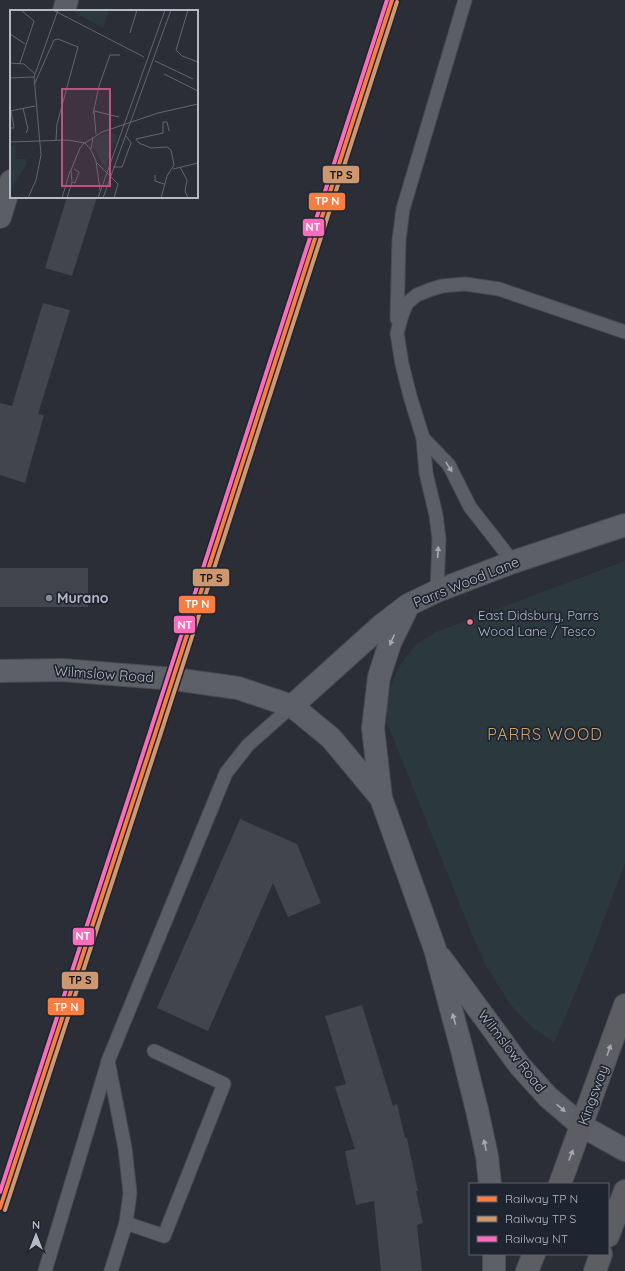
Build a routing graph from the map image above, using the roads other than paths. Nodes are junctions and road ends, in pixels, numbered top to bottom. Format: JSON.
{"nodes":[{"id":1,"x":67,"y":0,"type":"edge"},
{"id":2,"x":465,"y":0,"type":"edge"},
{"id":3,"x":64,"y":10,"type":"edge"},
{"id":4,"x":10,"y":184,"type":"edge"},
{"id":5,"x":0,"y":217,"type":"edge"},
{"id":6,"x":625,"y":332,"type":"edge"},
{"id":7,"x":397,"y":333,"type":"junction"},
{"id":8,"x":423,"y":438,"type":"junction"},
{"id":9,"x":625,"y":524,"type":"edge"},
{"id":10,"x":513,"y":562,"type":"junction"},
{"id":11,"x":436,"y":591,"type":"junction"},
{"id":12,"x":408,"y":605,"type":"junction"},
{"id":13,"x":0,"y":671,"type":"edge"},
{"id":14,"x":292,"y":706,"type":"junction"},
{"id":15,"x":381,"y":798,"type":"junction"},
{"id":16,"x":435,"y":949,"type":"junction"},
{"id":17,"x":625,"y":1005,"type":"edge"},
{"id":18,"x":154,"y":1051,"type":"dead end"},
{"id":19,"x":108,"y":1061,"type":"junction"},
{"id":20,"x":582,"y":1126,"type":"junction"},
{"id":21,"x":625,"y":1150,"type":"edge"},
{"id":22,"x":490,"y":1183,"type":"edge"},
{"id":23,"x":560,"y":1183,"type":"edge"},
{"id":24,"x":625,"y":1191,"type":"edge"},
{"id":25,"x":126,"y":1223,"type":"junction"},
{"id":26,"x":609,"y":1233,"type":"edge"},
{"id":27,"x":494,"y":1255,"type":"edge"},
{"id":28,"x":534,"y":1255,"type":"edge"},
{"id":29,"x":601,"y":1255,"type":"edge"},
{"id":30,"x":45,"y":1271,"type":"edge"},
{"id":31,"x":111,"y":1271,"type":"edge"},
{"id":32,"x":494,"y":1271,"type":"edge"},
{"id":33,"x":527,"y":1271,"type":"edge"},
{"id":34,"x":595,"y":1271,"type":"edge"}],
"edges":[{"from":1,"to":3,"type":"street"},
{"from":2,"to":7,"type":"lane"},
{"from":4,"to":5,"type":"street"},
{"from":6,"to":7,"type":"lane"},
{"from":7,"to":8,"type":"lane"},
{"from":8,"to":10,"type":"lane","one_way":true},
{"from":11,"to":8,"type":"lane","one_way":true},
{"from":9,"to":10,"type":"main road","name":"Parrs Wood Lane"},
{"from":10,"to":11,"type":"main road","name":"Parrs Wood Lane"},
{"from":11,"to":12,"type":"main road","name":"Parrs Wood Lane"},
{"from":12,"to":14,"type":"main road","name":"Parrs Wood Lane"},
{"from":12,"to":15,"type":"main road","name":"Wilmslow Road","one_way":true},
{"from":13,"to":14,"type":"main road","name":"Wilmslow Road"},
{"from":14,"to":15,"type":"main road","name":"Wilmslow Road"},
{"from":14,"to":19,"type":"lane"},
{"from":15,"to":16,"type":"main road","name":"Wilmslow Road"},
{"from":16,"to":20,"type":"main road","name":"Wilmslow Road","one_way":true},
{"from":22,"to":16,"type":"main road","name":"Wilmslow Road","one_way":true},
{"from":20,"to":17,"type":"highway","name":"Kingsway","one_way":true},
{"from":18,"to":25,"type":"lane"},
{"from":19,"to":25,"type":"lane"},
{"from":19,"to":30,"type":"lane"},
{"from":20,"to":21,"type":"main road","name":"Wilmslow Road"},
{"from":23,"to":20,"type":"highway","name":"Kingsway","one_way":true},
{"from":24,"to":26,"type":"highway"},
{"from":25,"to":31,"type":"lane"},
{"from":27,"to":32,"type":"main road"},
{"from":28,"to":33,"type":"highway"},
{"from":29,"to":34,"type":"highway"}]}
